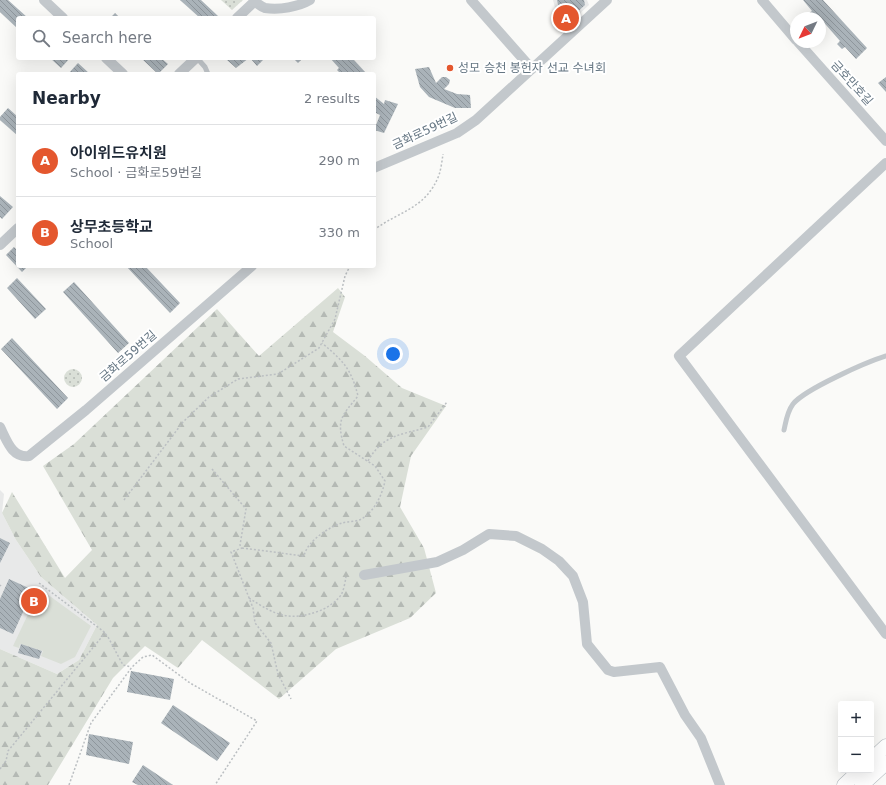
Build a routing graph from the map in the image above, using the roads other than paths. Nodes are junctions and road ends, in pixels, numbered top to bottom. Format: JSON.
{"nodes":[{"id":1,"x":44,"y":0,"type":"edge"},
{"id":2,"x":310,"y":0,"type":"edge"},
{"id":3,"x":471,"y":0,"type":"edge"},
{"id":4,"x":607,"y":0,"type":"edge"},
{"id":5,"x":762,"y":0,"type":"edge"},
{"id":6,"x":255,"y":1,"type":"edge"},
{"id":7,"x":61,"y":16,"type":"edge"},
{"id":8,"x":239,"y":16,"type":"edge"},
{"id":9,"x":790,"y":33,"type":"edge"},
{"id":10,"x":803,"y":48,"type":"edge"},
{"id":11,"x":108,"y":60,"type":"edge"},
{"id":12,"x":194,"y":60,"type":"edge"},
{"id":13,"x":198,"y":60,"type":"edge"},
{"id":14,"x":532,"y":69,"type":"junction"},
{"id":15,"x":121,"y":72,"type":"edge"},
{"id":16,"x":181,"y":72,"type":"edge"},
{"id":17,"x":207,"y":72,"type":"edge"},
{"id":18,"x":886,"y":141,"type":"edge"},
{"id":19,"x":886,"y":163,"type":"edge"},
{"id":20,"x":376,"y":167,"type":"edge"},
{"id":21,"x":16,"y":230,"type":"edge"},
{"id":22,"x":0,"y":245,"type":"edge"},
{"id":23,"x":250,"y":268,"type":"edge"},
{"id":24,"x":886,"y":356,"type":"edge"},
{"id":25,"x":0,"y":427,"type":"edge"},
{"id":26,"x":784,"y":430,"type":"dead end"},
{"id":27,"x":364,"y":575,"type":"dead end"},
{"id":28,"x":886,"y":634,"type":"edge"},
{"id":29,"x":886,"y":746,"type":"edge"},
{"id":30,"x":874,"y":757,"type":"edge"},
{"id":31,"x":886,"y":763,"type":"edge"},
{"id":32,"x":857,"y":773,"type":"edge"},
{"id":33,"x":720,"y":785,"type":"edge"},
{"id":34,"x":844,"y":785,"type":"edge"},
{"id":35,"x":862,"y":785,"type":"edge"}],
"edges":[{"from":1,"to":7,"type":"street"},
{"from":2,"to":6,"type":"street"},
{"from":3,"to":14,"type":"street"},
{"from":4,"to":14,"type":"street","name":"금화로59번길"},
{"from":5,"to":9,"type":"street"},
{"from":6,"to":8,"type":"street"},
{"from":10,"to":18,"type":"street","name":"금호만호길"},
{"from":11,"to":15,"type":"street"},
{"from":12,"to":16,"type":"street"},
{"from":13,"to":17,"type":"lane"},
{"from":14,"to":20,"type":"street","name":"금화로59번길"},
{"from":19,"to":28,"type":"street"},
{"from":21,"to":22,"type":"street"},
{"from":23,"to":25,"type":"street","name":"금화로59번길"},
{"from":24,"to":26,"type":"lane"},
{"from":27,"to":33,"type":"street"},
{"from":29,"to":30,"type":"street"},
{"from":31,"to":35,"type":"street"},
{"from":32,"to":34,"type":"street"}]}
